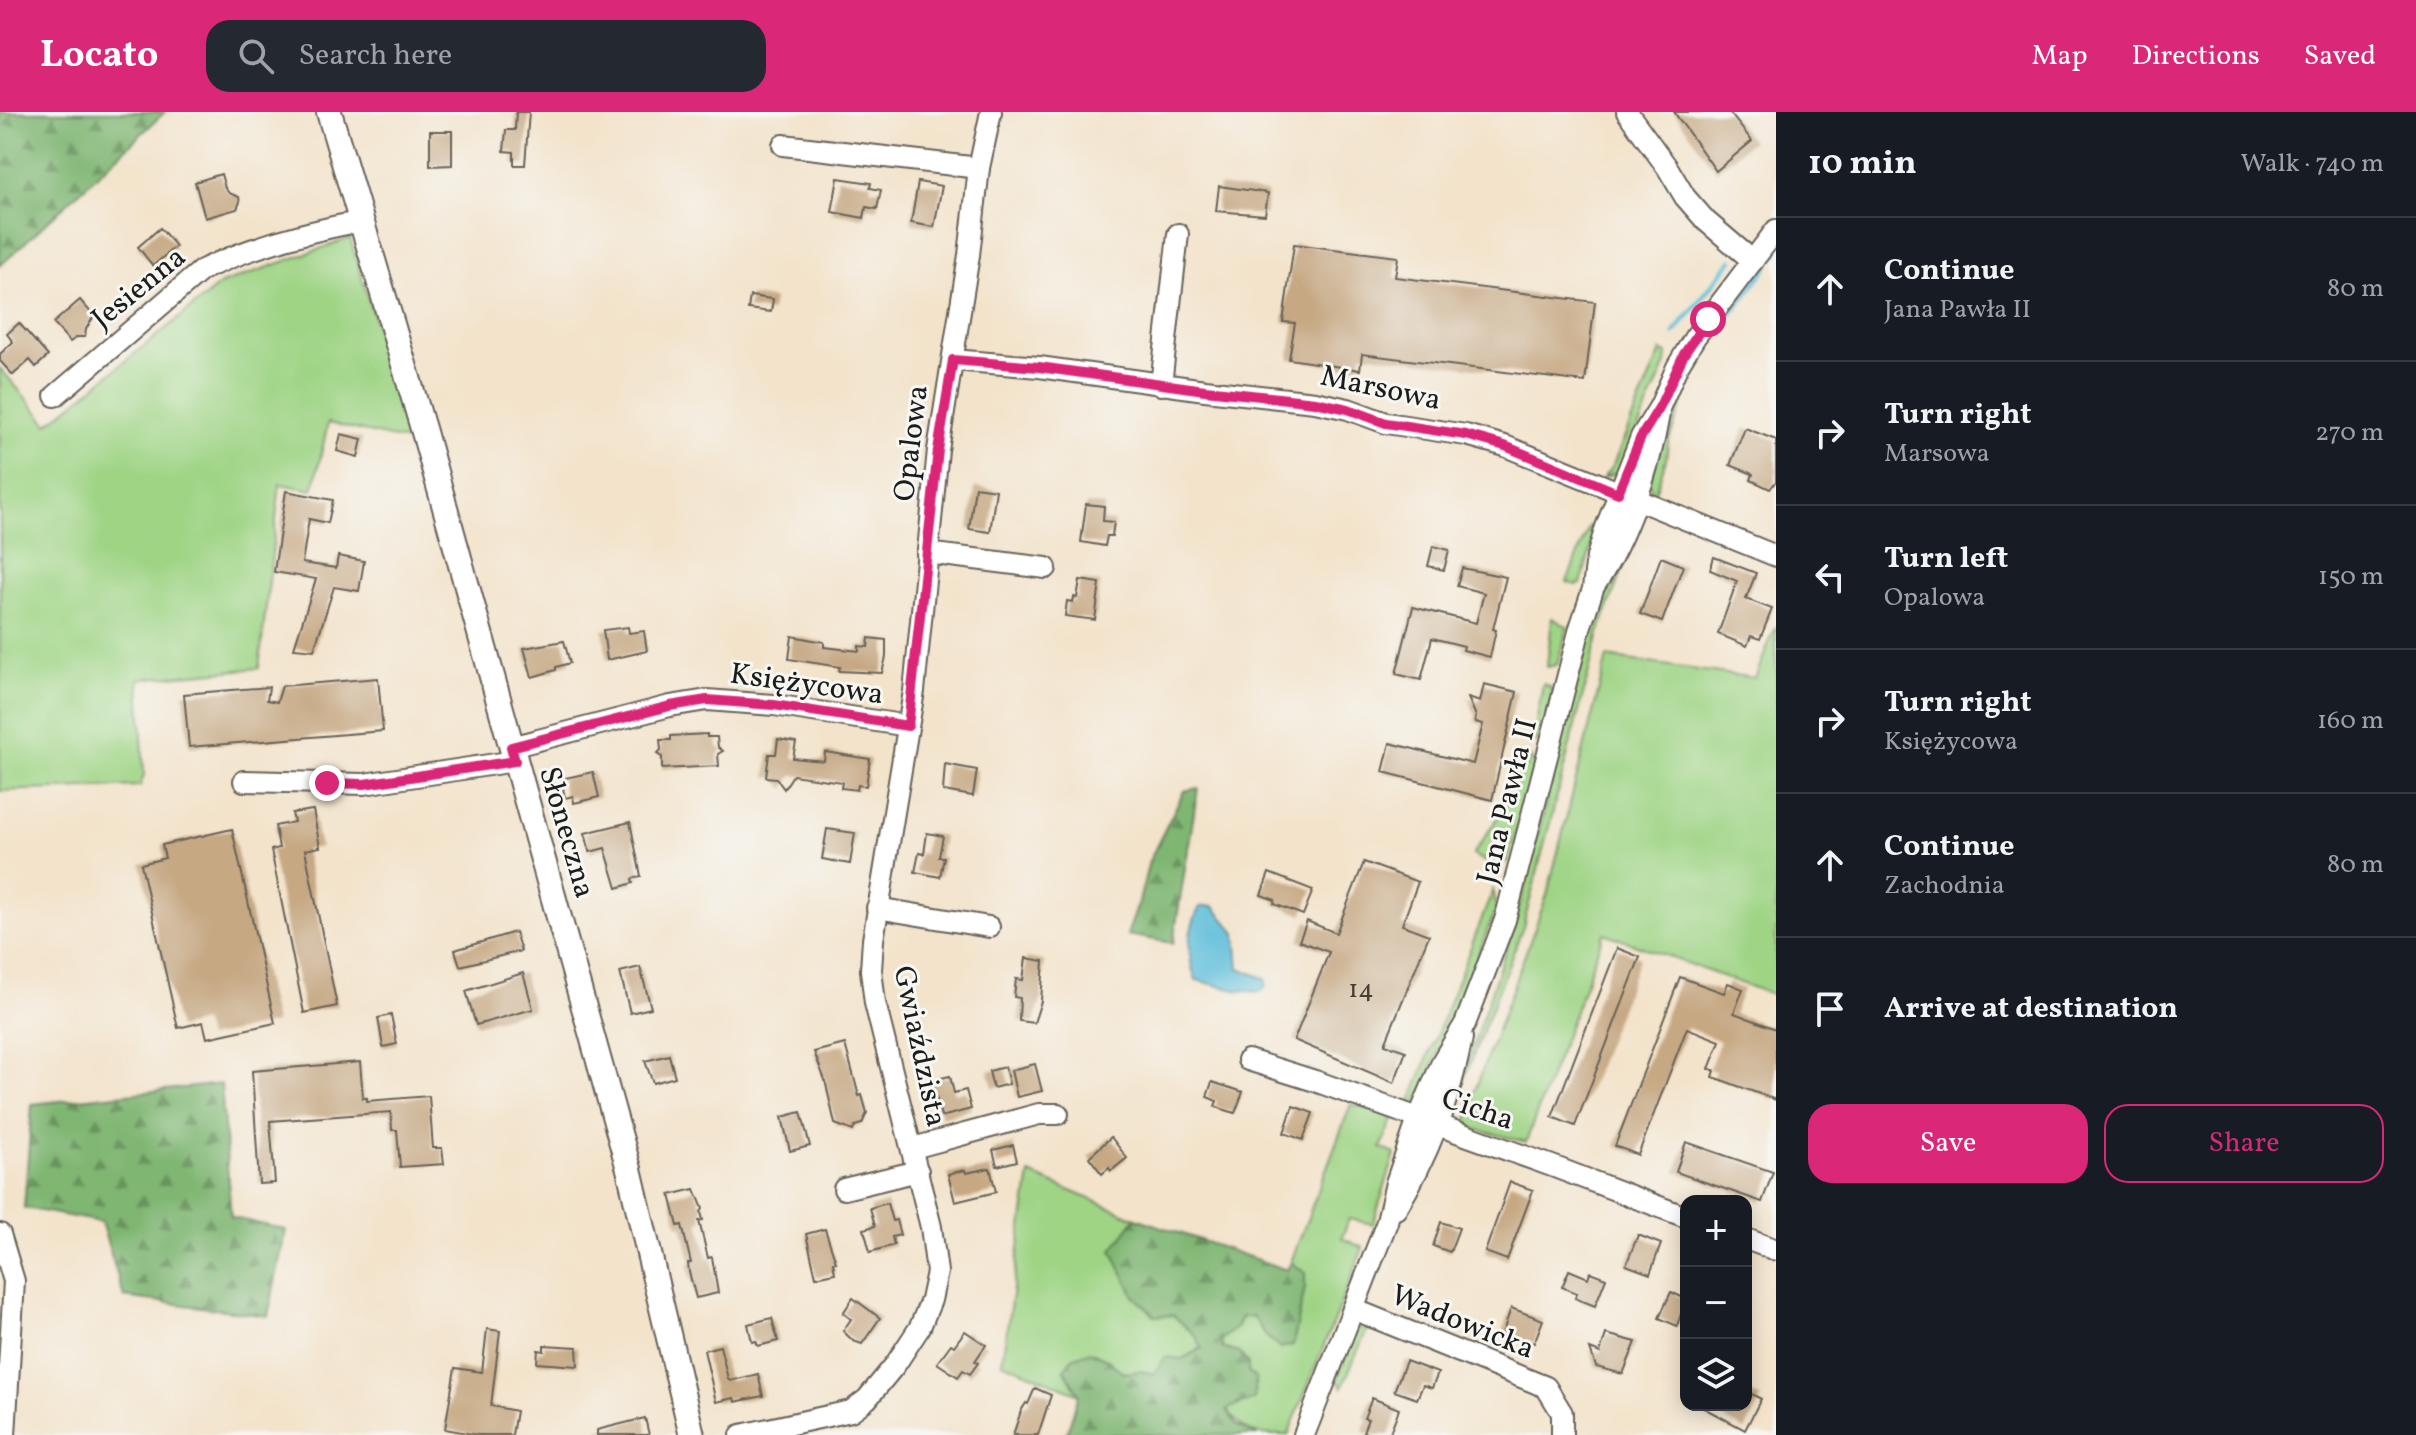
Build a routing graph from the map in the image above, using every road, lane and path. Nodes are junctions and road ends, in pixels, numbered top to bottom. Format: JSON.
{"nodes":[{"id":1,"x":329,"y":112,"type":"edge"},
{"id":2,"x":991,"y":112,"type":"edge"},
{"id":3,"x":1627,"y":112,"type":"edge"},
{"id":4,"x":783,"y":145,"type":"dead end"},
{"id":5,"x":979,"y":168,"type":"junction"},
{"id":6,"x":363,"y":221,"type":"junction"},
{"id":7,"x":1776,"y":230,"type":"edge"},
{"id":8,"x":1178,"y":234,"type":"dead end"},
{"id":9,"x":1753,"y":261,"type":"junction"},
{"id":10,"x":953,"y":360,"type":"junction"},
{"id":11,"x":1161,"y":385,"type":"junction"},
{"id":12,"x":55,"y":396,"type":"dead end"},
{"id":13,"x":1626,"y":496,"type":"junction"},
{"id":14,"x":927,"y":553,"type":"junction"},
{"id":15,"x":1776,"y":556,"type":"edge"},
{"id":16,"x":1046,"y":568,"type":"dead end"},
{"id":17,"x":908,"y":726,"type":"junction"},
{"id":18,"x":513,"y":754,"type":"junction"},
{"id":19,"x":244,"y":781,"type":"dead end"},
{"id":20,"x":877,"y":908,"type":"junction"},
{"id":21,"x":989,"y":927,"type":"dead end"},
{"id":22,"x":1248,"y":1060,"type":"dead end"},
{"id":23,"x":1058,"y":1114,"type":"dead end"},
{"id":24,"x":1427,"y":1122,"type":"junction"},
{"id":25,"x":913,"y":1148,"type":"junction"},
{"id":26,"x":918,"y":1171,"type":"junction"},
{"id":27,"x":844,"y":1189,"type":"dead end"},
{"id":28,"x":1680,"y":1215,"type":"edge"},
{"id":29,"x":0,"y":1234,"type":"edge"},
{"id":30,"x":1752,"y":1241,"type":"edge"},
{"id":31,"x":1776,"y":1250,"type":"edge"},
{"id":32,"x":1353,"y":1309,"type":"junction"},
{"id":33,"x":5,"y":1435,"type":"edge"},
{"id":34,"x":692,"y":1435,"type":"edge"},
{"id":35,"x":741,"y":1435,"type":"edge"},
{"id":36,"x":1304,"y":1435,"type":"edge"},
{"id":37,"x":1562,"y":1435,"type":"edge"}],
"edges":[{"from":1,"to":6,"type":"street","name":"Słoneczna"},
{"from":2,"to":5,"type":"street","name":"Opalowa"},
{"from":3,"to":9,"type":"street"},
{"from":4,"to":5,"type":"street"},
{"from":5,"to":10,"type":"street","name":"Opalowa"},
{"from":6,"to":12,"type":"street","name":"Jesienna"},
{"from":6,"to":18,"type":"street","name":"Słoneczna"},
{"from":7,"to":9,"type":"street","name":"Jana Pawła II"},
{"from":8,"to":11,"type":"street"},
{"from":9,"to":13,"type":"street","name":"Jana Pawła II"},
{"from":10,"to":11,"type":"street","name":"Marsowa"},
{"from":10,"to":14,"type":"street","name":"Opalowa"},
{"from":11,"to":13,"type":"street","name":"Marsowa"},
{"from":13,"to":15,"type":"street","name":"Marsowa"},
{"from":13,"to":24,"type":"street","name":"Jana Pawła II"},
{"from":14,"to":16,"type":"street"},
{"from":14,"to":17,"type":"street","name":"Opalowa"},
{"from":17,"to":18,"type":"street","name":"Księżycowa"},
{"from":17,"to":20,"type":"street","name":"Gwiaździsta"},
{"from":18,"to":19,"type":"street","name":"Księżycowa"},
{"from":18,"to":34,"type":"street","name":"Słoneczna"},
{"from":20,"to":21,"type":"street"},
{"from":20,"to":25,"type":"street","name":"Gwiaździsta"},
{"from":22,"to":24,"type":"street","name":"Cicha"},
{"from":23,"to":25,"type":"street","name":"Gwiaździsta"},
{"from":24,"to":28,"type":"street","name":"Cicha"},
{"from":24,"to":32,"type":"street","name":"Jana Pawła II"},
{"from":25,"to":26,"type":"street","name":"Gwiaździsta"},
{"from":26,"to":27,"type":"street","name":"Gwiaździsta"},
{"from":26,"to":35,"type":"street","name":"Gwiaździsta"},
{"from":29,"to":33,"type":"street"},
{"from":30,"to":31,"type":"street"},
{"from":32,"to":36,"type":"street","name":"Jana Pawła II"},
{"from":32,"to":37,"type":"street","name":"Wadowicka"}]}
